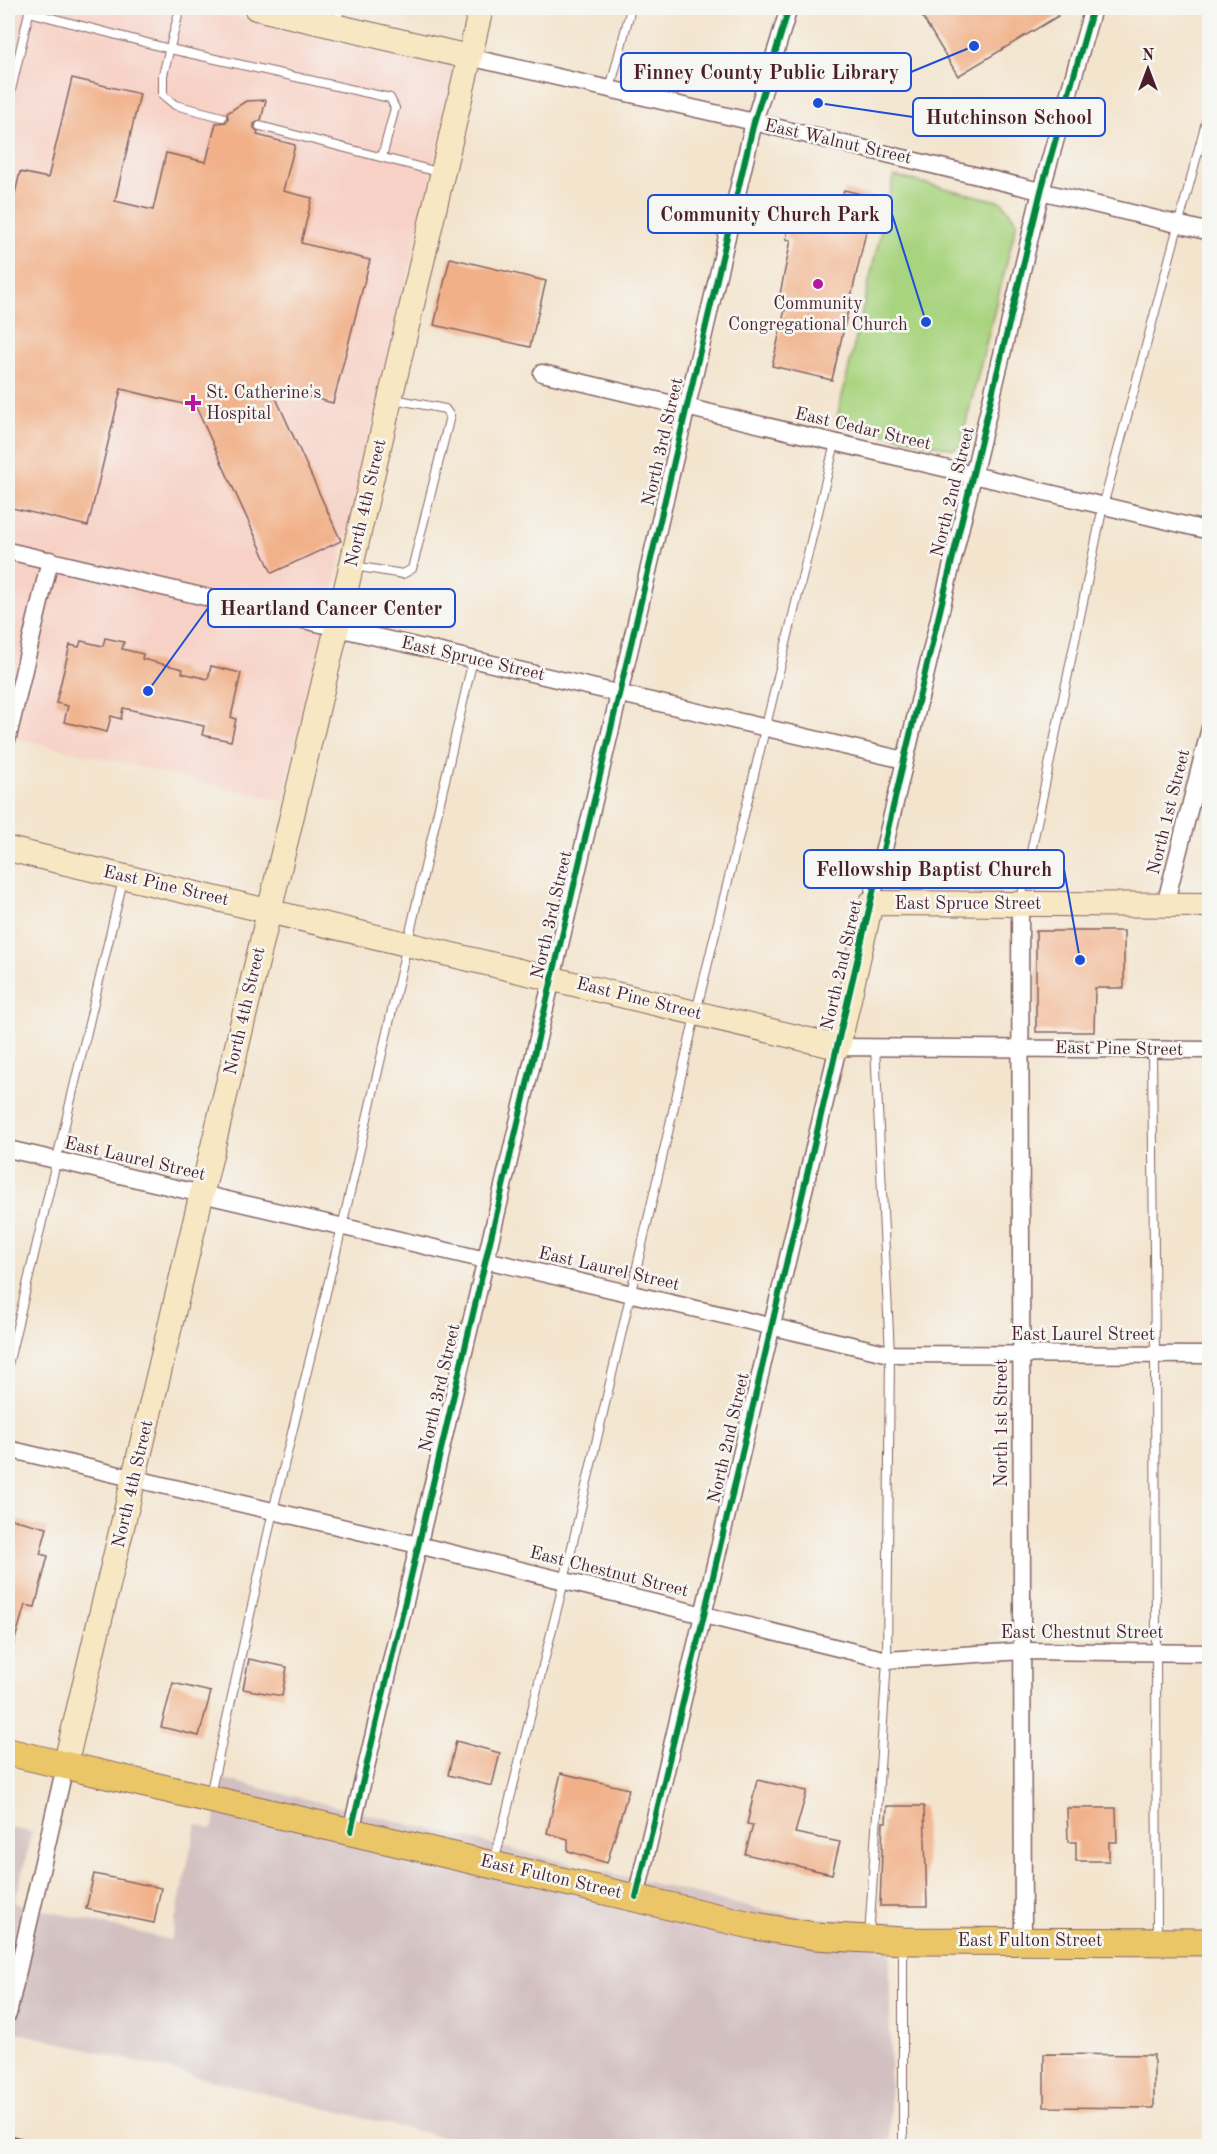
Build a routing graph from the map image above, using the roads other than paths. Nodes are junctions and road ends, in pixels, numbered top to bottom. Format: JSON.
{"nodes":[{"id":1,"x":180,"y":8,"type":"edge"},
{"id":2,"x":256,"y":8,"type":"edge"},
{"id":3,"x":481,"y":8,"type":"edge"},
{"id":4,"x":631,"y":8,"type":"edge"},
{"id":5,"x":789,"y":8,"type":"edge"},
{"id":6,"x":1093,"y":8,"type":"edge"},
{"id":7,"x":29,"y":10,"type":"edge"},
{"id":8,"x":338,"y":17,"type":"edge"},
{"id":9,"x":170,"y":49,"type":"junction"},
{"id":10,"x":469,"y":57,"type":"junction"},
{"id":11,"x":610,"y":89,"type":"junction"},
{"id":12,"x":8,"y":103,"type":"edge"},
{"id":13,"x":1209,"y":107,"type":"edge"},
{"id":14,"x":222,"y":117,"type":"dead end"},
{"id":15,"x":754,"y":122,"type":"junction"},
{"id":16,"x":260,"y":126,"type":"dead end"},
{"id":17,"x":382,"y":157,"type":"junction"},
{"id":18,"x":442,"y":173,"type":"junction"},
{"id":19,"x":1041,"y":191,"type":"junction"},
{"id":20,"x":1178,"y":224,"type":"junction"},
{"id":21,"x":1209,"y":232,"type":"edge"},
{"id":22,"x":542,"y":373,"type":"dead end"},
{"id":23,"x":390,"y":398,"type":"junction"},
{"id":24,"x":687,"y":408,"type":"junction"},
{"id":25,"x":835,"y":443,"type":"junction"},
{"id":26,"x":973,"y":475,"type":"junction"},
{"id":27,"x":1103,"y":506,"type":"junction"},
{"id":28,"x":1209,"y":531,"type":"edge"},
{"id":29,"x":8,"y":551,"type":"edge"},
{"id":30,"x":50,"y":560,"type":"junction"},
{"id":31,"x":351,"y":566,"type":"junction"},
{"id":32,"x":337,"y":627,"type":"junction"},
{"id":33,"x":473,"y":659,"type":"junction"},
{"id":34,"x":619,"y":693,"type":"junction"},
{"id":35,"x":766,"y":727,"type":"junction"},
{"id":36,"x":1209,"y":728,"type":"edge"},
{"id":37,"x":8,"y":737,"type":"edge"},
{"id":38,"x":904,"y":760,"type":"junction"},
{"id":39,"x":8,"y":849,"type":"edge"},
{"id":40,"x":124,"y":876,"type":"junction"},
{"id":41,"x":871,"y":903,"type":"junction"},
{"id":42,"x":1020,"y":904,"type":"junction"},
{"id":43,"x":1166,"y":905,"type":"junction"},
{"id":44,"x":1209,"y":905,"type":"edge"},
{"id":45,"x":268,"y":910,"type":"junction"},
{"id":46,"x":406,"y":943,"type":"junction"},
{"id":47,"x":552,"y":978,"type":"junction"},
{"id":48,"x":696,"y":1012,"type":"junction"},
{"id":49,"x":838,"y":1047,"type":"junction"},
{"id":50,"x":875,"y":1047,"type":"junction"},
{"id":51,"x":1021,"y":1048,"type":"junction"},
{"id":52,"x":1152,"y":1050,"type":"junction"},
{"id":53,"x":1209,"y":1050,"type":"edge"},
{"id":54,"x":8,"y":1149,"type":"edge"},
{"id":55,"x":56,"y":1161,"type":"junction"},
{"id":56,"x":202,"y":1194,"type":"junction"},
{"id":57,"x":342,"y":1227,"type":"junction"},
{"id":58,"x":486,"y":1260,"type":"junction"},
{"id":59,"x":632,"y":1294,"type":"junction"},
{"id":60,"x":770,"y":1326,"type":"junction"},
{"id":61,"x":890,"y":1354,"type":"junction"},
{"id":62,"x":1021,"y":1354,"type":"junction"},
{"id":63,"x":1155,"y":1355,"type":"junction"},
{"id":64,"x":1209,"y":1355,"type":"edge"},
{"id":65,"x":8,"y":1365,"type":"edge"},
{"id":66,"x":8,"y":1449,"type":"edge"},
{"id":67,"x":135,"y":1479,"type":"junction"},
{"id":68,"x":273,"y":1511,"type":"junction"},
{"id":69,"x":418,"y":1545,"type":"junction"},
{"id":70,"x":564,"y":1581,"type":"junction"},
{"id":71,"x":704,"y":1615,"type":"junction"},
{"id":72,"x":1022,"y":1651,"type":"junction"},
{"id":73,"x":1157,"y":1652,"type":"junction"},
{"id":74,"x":1209,"y":1653,"type":"edge"},
{"id":75,"x":887,"y":1660,"type":"junction"},
{"id":76,"x":8,"y":1752,"type":"edge"},
{"id":77,"x":65,"y":1766,"type":"junction"},
{"id":78,"x":210,"y":1799,"type":"junction"},
{"id":79,"x":351,"y":1831,"type":"junction"},
{"id":80,"x":494,"y":1864,"type":"junction"},
{"id":81,"x":636,"y":1897,"type":"junction"},
{"id":82,"x":868,"y":1938,"type":"junction"},
{"id":83,"x":903,"y":1941,"type":"junction"},
{"id":84,"x":1023,"y":1941,"type":"junction"},
{"id":85,"x":1157,"y":1941,"type":"junction"},
{"id":86,"x":1209,"y":1942,"type":"edge"},
{"id":87,"x":8,"y":2014,"type":"edge"},
{"id":88,"x":903,"y":2146,"type":"edge"}],
"edges":[{"from":1,"to":9,"type":"lane"},
{"from":2,"to":8,"type":"main road","name":"East Walnut Street"},
{"from":3,"to":10,"type":"main road","name":"North 4th Street"},
{"from":4,"to":11,"type":"lane"},
{"from":5,"to":15,"type":"street","name":"North 3rd Street"},
{"from":6,"to":19,"type":"street","name":"North 2nd Street"},
{"from":7,"to":9,"type":"lane"},
{"from":7,"to":12,"type":"lane"},
{"from":8,"to":10,"type":"main road","name":"East Walnut Street"},
{"from":9,"to":14,"type":"lane"},
{"from":9,"to":17,"type":"lane"},
{"from":10,"to":11,"type":"street","name":"East Walnut Street"},
{"from":10,"to":18,"type":"main road","name":"North 4th Street"},
{"from":11,"to":15,"type":"street","name":"East Walnut Street"},
{"from":13,"to":20,"type":"lane"},
{"from":15,"to":19,"type":"street","name":"East Walnut Street"},
{"from":15,"to":24,"type":"street","name":"North 3rd Street"},
{"from":16,"to":17,"type":"lane"},
{"from":17,"to":18,"type":"lane"},
{"from":18,"to":23,"type":"main road","name":"North 4th Street"},
{"from":19,"to":20,"type":"street","name":"East Walnut Street"},
{"from":19,"to":26,"type":"street","name":"North 2nd Street"},
{"from":20,"to":21,"type":"street","name":"East Walnut Street"},
{"from":20,"to":27,"type":"lane"},
{"from":22,"to":24,"type":"street","name":"East Cedar Street"},
{"from":23,"to":31,"type":"main road","name":"North 4th Street"},
{"from":23,"to":31,"type":"lane"},
{"from":24,"to":25,"type":"street","name":"East Cedar Street"},
{"from":24,"to":34,"type":"street","name":"North 3rd Street"},
{"from":25,"to":26,"type":"street","name":"East Cedar Street"},
{"from":25,"to":35,"type":"lane"},
{"from":26,"to":27,"type":"street","name":"East Cedar Street"},
{"from":26,"to":38,"type":"street","name":"North 2nd Street"},
{"from":27,"to":28,"type":"street","name":"East Cedar Street"},
{"from":27,"to":42,"type":"lane"},
{"from":29,"to":30,"type":"street","name":"East Spruce Street"},
{"from":30,"to":32,"type":"street","name":"East Spruce Street"},
{"from":30,"to":37,"type":"street"},
{"from":31,"to":32,"type":"main road","name":"North 4th Street"},
{"from":32,"to":33,"type":"street","name":"East Spruce Street"},
{"from":32,"to":45,"type":"main road","name":"North 4th Street"},
{"from":33,"to":34,"type":"street","name":"East Spruce Street"},
{"from":33,"to":46,"type":"lane"},
{"from":34,"to":35,"type":"street","name":"East Spruce Street"},
{"from":34,"to":47,"type":"street","name":"North 3rd Street"},
{"from":35,"to":38,"type":"street","name":"East Spruce Street"},
{"from":35,"to":48,"type":"lane"},
{"from":36,"to":43,"type":"street","name":"North 1st Street"},
{"from":38,"to":41,"type":"street","name":"North 2nd Street"},
{"from":39,"to":40,"type":"main road","name":"East Pine Street"},
{"from":40,"to":45,"type":"main road","name":"East Pine Street"},
{"from":40,"to":55,"type":"lane"},
{"from":41,"to":42,"type":"main road","name":"East Spruce Street"},
{"from":41,"to":49,"type":"main road","name":"North 2nd Street"},
{"from":42,"to":43,"type":"main road","name":"East Spruce Street"},
{"from":42,"to":51,"type":"street","name":"North 1st Street"},
{"from":43,"to":44,"type":"main road","name":"East Spruce Street"},
{"from":45,"to":46,"type":"main road","name":"East Pine Street"},
{"from":45,"to":56,"type":"main road","name":"North 4th Street"},
{"from":46,"to":47,"type":"main road","name":"East Pine Street"},
{"from":46,"to":57,"type":"lane"},
{"from":47,"to":48,"type":"main road","name":"East Pine Street"},
{"from":47,"to":58,"type":"street","name":"North 3rd Street"},
{"from":48,"to":49,"type":"main road","name":"East Pine Street"},
{"from":48,"to":59,"type":"lane"},
{"from":49,"to":50,"type":"street","name":"East Pine Street"},
{"from":49,"to":60,"type":"street","name":"North 2nd Street"},
{"from":50,"to":51,"type":"street","name":"East Pine Street"},
{"from":50,"to":61,"type":"lane"},
{"from":51,"to":52,"type":"street","name":"East Pine Street"},
{"from":51,"to":62,"type":"street","name":"North 1st Street"},
{"from":52,"to":53,"type":"street","name":"East Pine Street"},
{"from":52,"to":63,"type":"lane"},
{"from":54,"to":55,"type":"street","name":"East Laurel Street"},
{"from":55,"to":56,"type":"street","name":"East Laurel Street"},
{"from":55,"to":65,"type":"lane"},
{"from":56,"to":57,"type":"street","name":"East Laurel Street"},
{"from":56,"to":67,"type":"main road","name":"North 4th Street"},
{"from":57,"to":58,"type":"street","name":"East Laurel Street"},
{"from":57,"to":68,"type":"lane"},
{"from":58,"to":59,"type":"street","name":"East Laurel Street"},
{"from":58,"to":69,"type":"street","name":"North 3rd Street"},
{"from":59,"to":60,"type":"street","name":"East Laurel Street"},
{"from":59,"to":70,"type":"lane"},
{"from":60,"to":61,"type":"street","name":"East Laurel Street"},
{"from":60,"to":71,"type":"street","name":"North 2nd Street"},
{"from":61,"to":62,"type":"street","name":"East Laurel Street"},
{"from":61,"to":75,"type":"lane"},
{"from":62,"to":63,"type":"street","name":"East Laurel Street"},
{"from":62,"to":72,"type":"street","name":"North 1st Street"},
{"from":63,"to":64,"type":"street","name":"East Laurel Street"},
{"from":63,"to":73,"type":"lane"},
{"from":66,"to":67,"type":"street","name":"East Chestnut Street"},
{"from":67,"to":68,"type":"street","name":"East Chestnut Street"},
{"from":67,"to":77,"type":"main road","name":"North 4th Street"},
{"from":68,"to":69,"type":"street","name":"East Chestnut Street"},
{"from":68,"to":78,"type":"lane"},
{"from":69,"to":70,"type":"street","name":"East Chestnut Street"},
{"from":69,"to":79,"type":"street","name":"North 3rd Street"},
{"from":70,"to":71,"type":"street","name":"East Chestnut Street"},
{"from":70,"to":80,"type":"lane"},
{"from":71,"to":75,"type":"street","name":"East Chestnut Street"},
{"from":71,"to":81,"type":"street","name":"North 2nd Street"},
{"from":72,"to":73,"type":"street","name":"East Chestnut Street"},
{"from":72,"to":75,"type":"street","name":"East Chestnut Street"},
{"from":72,"to":84,"type":"street","name":"North 1st Street"},
{"from":73,"to":74,"type":"street","name":"East Chestnut Street"},
{"from":73,"to":85,"type":"lane"},
{"from":75,"to":82,"type":"lane"},
{"from":76,"to":77,"type":"main road","name":"East Fulton Street"},
{"from":77,"to":78,"type":"main road","name":"East Fulton Street"},
{"from":77,"to":87,"type":"street","name":"North 4th Street"},
{"from":78,"to":79,"type":"main road","name":"East Fulton Street"},
{"from":79,"to":80,"type":"main road","name":"East Fulton Street"},
{"from":80,"to":81,"type":"main road","name":"East Fulton Street"},
{"from":81,"to":82,"type":"main road","name":"East Fulton Street"},
{"from":82,"to":83,"type":"main road","name":"East Fulton Street"},
{"from":83,"to":84,"type":"main road","name":"East Fulton Street"},
{"from":83,"to":88,"type":"lane"},
{"from":84,"to":85,"type":"main road","name":"East Fulton Street"},
{"from":85,"to":86,"type":"main road","name":"East Fulton Street"}]}
